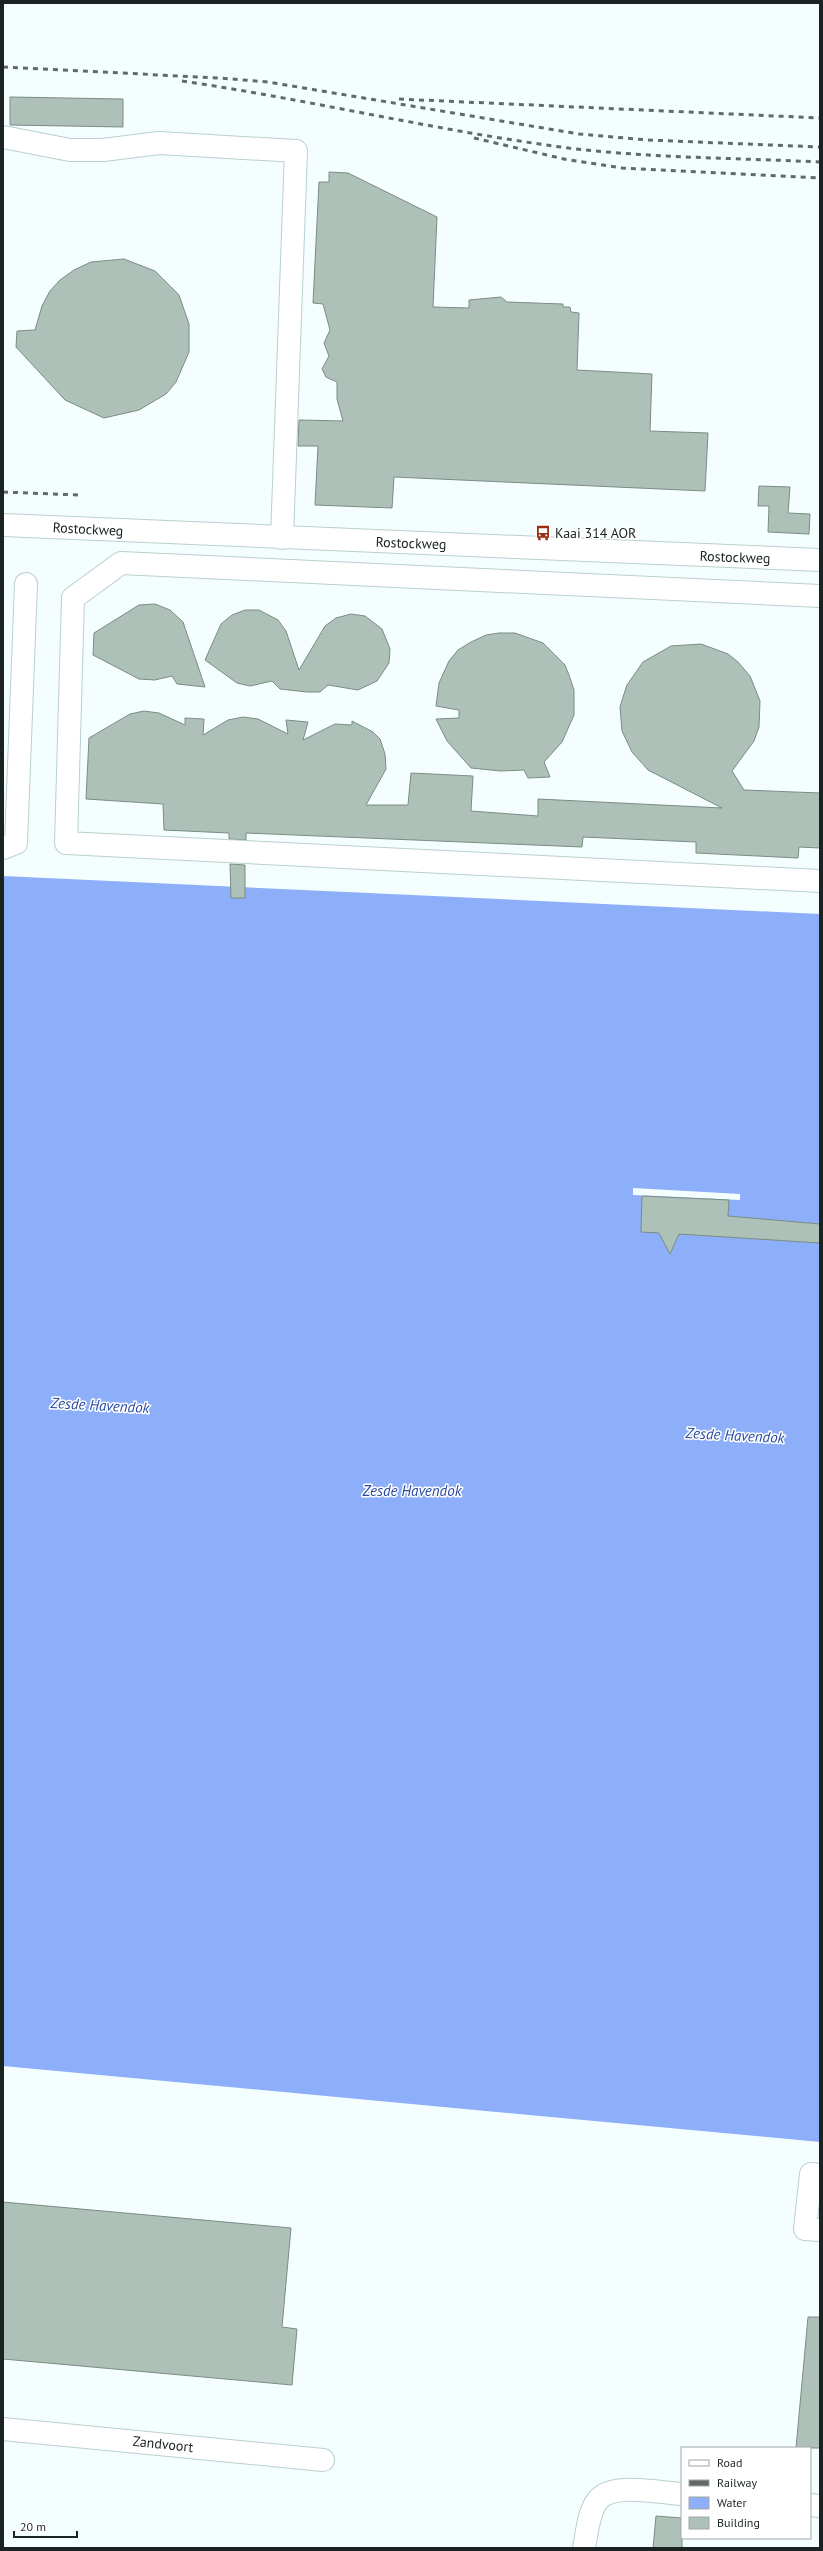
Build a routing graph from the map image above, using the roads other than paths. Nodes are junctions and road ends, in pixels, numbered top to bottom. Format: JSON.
{"nodes":[{"id":1,"x":3,"y":137,"type":"edge"},
{"id":2,"x":3,"y":525,"type":"edge"},
{"id":3,"x":282,"y":538,"type":"junction"},
{"id":4,"x":820,"y":560,"type":"edge"},
{"id":5,"x":26,"y":584,"type":"dead end"},
{"id":6,"x":820,"y":596,"type":"edge"},
{"id":7,"x":3,"y":848,"type":"edge"},
{"id":8,"x":820,"y":880,"type":"edge"},
{"id":9,"x":820,"y":2175,"type":"edge"},
{"id":10,"x":820,"y":2230,"type":"edge"},
{"id":11,"x":3,"y":2429,"type":"edge"},
{"id":12,"x":323,"y":2460,"type":"dead end"},
{"id":13,"x":681,"y":2494,"type":"edge"},
{"id":14,"x":584,"y":2548,"type":"edge"}],
"edges":[{"from":1,"to":3,"type":"street"},
{"from":2,"to":3,"type":"street","name":"Rostockweg"},
{"from":3,"to":4,"type":"street","name":"Rostockweg"},
{"from":5,"to":7,"type":"street"},
{"from":6,"to":8,"type":"street"},
{"from":9,"to":10,"type":"street"},
{"from":11,"to":12,"type":"street","name":"Zandvoort"},
{"from":13,"to":14,"type":"street"}]}
